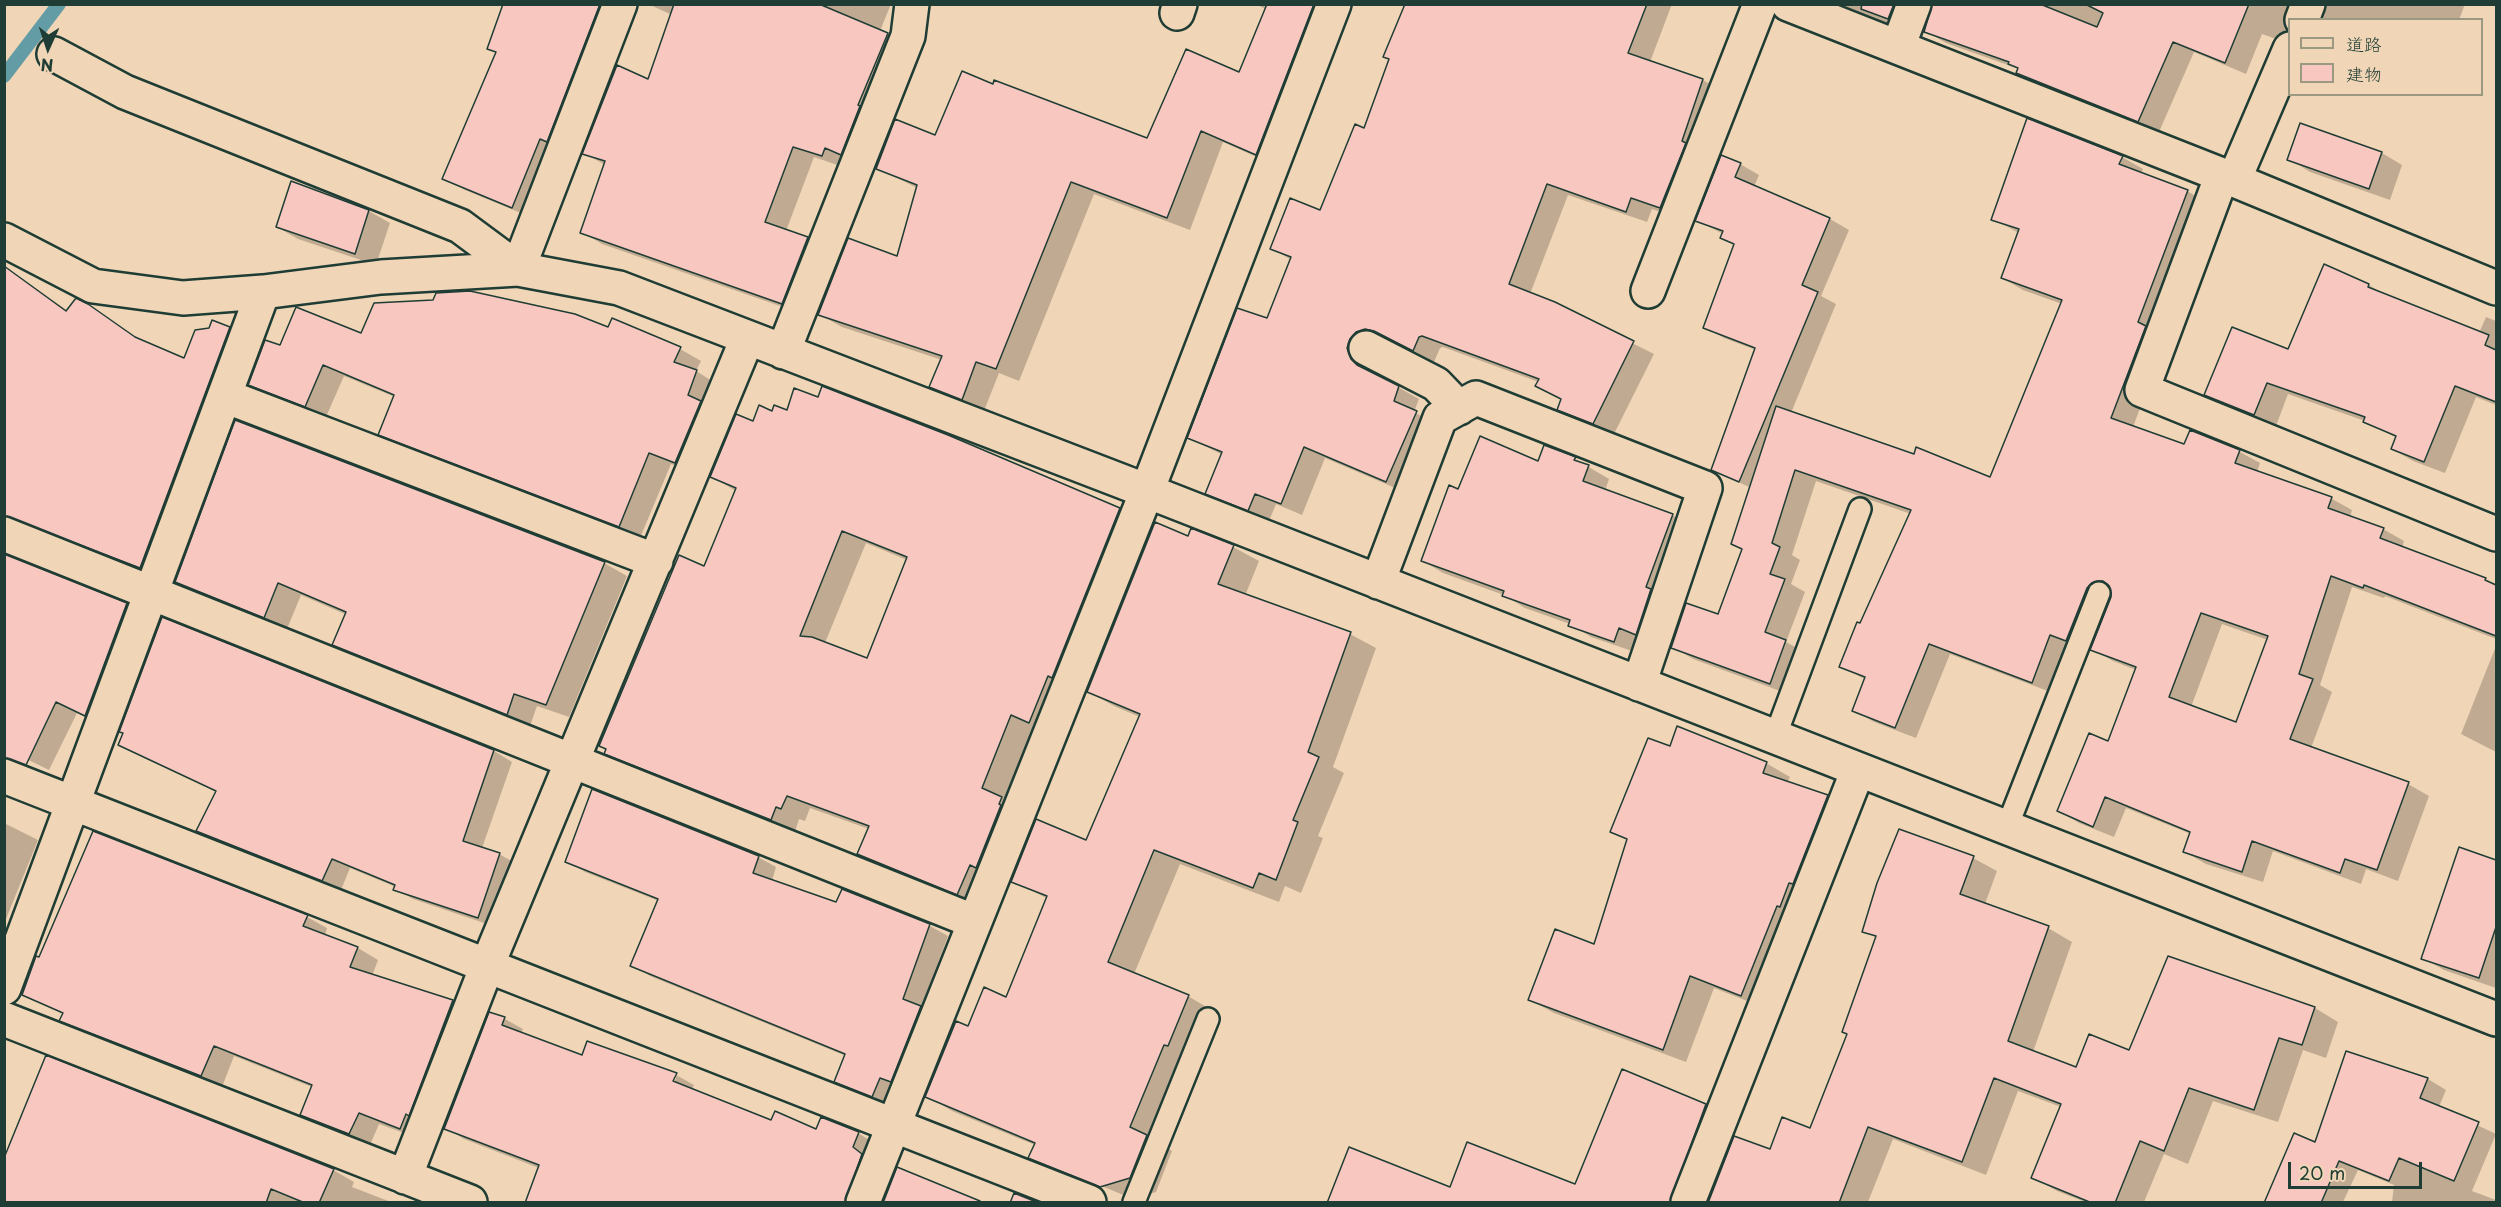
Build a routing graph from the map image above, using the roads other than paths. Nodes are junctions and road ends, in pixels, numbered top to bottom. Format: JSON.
{"nodes":[{"id":1,"x":620,"y":4,"type":"edge"},
{"id":2,"x":912,"y":4,"type":"edge"},
{"id":3,"x":1335,"y":4,"type":"edge"},
{"id":4,"x":1760,"y":4,"type":"edge"},
{"id":5,"x":1788,"y":4,"type":"edge"},
{"id":6,"x":1914,"y":4,"type":"edge"},
{"id":7,"x":1898,"y":48,"type":"junction"},
{"id":8,"x":2288,"y":51,"type":"edge"},
{"id":9,"x":54,"y":54,"type":"dead end"},
{"id":10,"x":2228,"y":178,"type":"junction"},
{"id":11,"x":4,"y":240,"type":"edge"},
{"id":12,"x":518,"y":269,"type":"junction"},
{"id":13,"x":2496,"y":288,"type":"edge"},
{"id":14,"x":1648,"y":291,"type":"dead end"},
{"id":15,"x":263,"y":292,"type":"junction"},
{"id":16,"x":747,"y":339,"type":"junction"},
{"id":17,"x":1366,"y":348,"type":"dead end"},
{"id":18,"x":783,"y":352,"type":"junction"},
{"id":19,"x":225,"y":396,"type":"junction"},
{"id":20,"x":1459,"y":408,"type":"junction"},
{"id":21,"x":1147,"y":490,"type":"junction"},
{"id":22,"x":1860,"y":509,"type":"dead end"},
{"id":23,"x":4,"y":534,"type":"edge"},
{"id":24,"x":2496,"y":534,"type":"edge"},
{"id":25,"x":656,"y":561,"type":"junction"},
{"id":26,"x":1378,"y":582,"type":"junction"},
{"id":27,"x":151,"y":593,"type":"junction"},
{"id":28,"x":2099,"y":593,"type":"dead end"},
{"id":29,"x":1639,"y":684,"type":"junction"},
{"id":30,"x":1775,"y":737,"type":"junction"},
{"id":31,"x":573,"y":762,"type":"junction"},
{"id":32,"x":1858,"y":770,"type":"junction"},
{"id":33,"x":4,"y":776,"type":"edge"},
{"id":34,"x":73,"y":803,"type":"junction"},
{"id":35,"x":2007,"y":827,"type":"junction"},
{"id":36,"x":974,"y":921,"type":"junction"},
{"id":37,"x":487,"y":966,"type":"junction"},
{"id":38,"x":4,"y":988,"type":"edge"},
{"id":39,"x":4,"y":1019,"type":"edge"},
{"id":40,"x":1208,"y":1019,"type":"dead end"},
{"id":41,"x":2496,"y":1019,"type":"edge"},
{"id":42,"x":894,"y":1126,"type":"junction"},
{"id":43,"x":405,"y":1177,"type":"junction"},
{"id":44,"x":470,"y":1203,"type":"edge"},
{"id":45,"x":863,"y":1203,"type":"edge"},
{"id":46,"x":1089,"y":1203,"type":"edge"},
{"id":47,"x":1134,"y":1203,"type":"edge"},
{"id":48,"x":1688,"y":1203,"type":"edge"}],
"edges":[{"from":1,"to":12,"type":"street"},
{"from":2,"to":18,"type":"street"},
{"from":3,"to":21,"type":"street"},
{"from":4,"to":14,"type":"street"},
{"from":5,"to":7,"type":"street"},
{"from":6,"to":7,"type":"street"},
{"from":7,"to":10,"type":"street"},
{"from":8,"to":10,"type":"street"},
{"from":9,"to":12,"type":"street"},
{"from":10,"to":13,"type":"street"},
{"from":10,"to":24,"type":"street"},
{"from":11,"to":15,"type":"street"},
{"from":12,"to":15,"type":"street"},
{"from":12,"to":16,"type":"street"},
{"from":15,"to":19,"type":"street"},
{"from":16,"to":18,"type":"street"},
{"from":16,"to":25,"type":"street"},
{"from":17,"to":20,"type":"street"},
{"from":18,"to":21,"type":"street"},
{"from":19,"to":25,"type":"street"},
{"from":19,"to":27,"type":"street"},
{"from":20,"to":26,"type":"street"},
{"from":20,"to":29,"type":"street"},
{"from":21,"to":26,"type":"street"},
{"from":21,"to":36,"type":"street"},
{"from":22,"to":30,"type":"lane"},
{"from":23,"to":27,"type":"street"},
{"from":25,"to":31,"type":"street"},
{"from":26,"to":29,"type":"street"},
{"from":27,"to":31,"type":"street"},
{"from":27,"to":34,"type":"street"},
{"from":28,"to":35,"type":"lane"},
{"from":29,"to":30,"type":"street"},
{"from":30,"to":32,"type":"street"},
{"from":31,"to":36,"type":"street"},
{"from":31,"to":37,"type":"street"},
{"from":32,"to":35,"type":"street"},
{"from":32,"to":48,"type":"street"},
{"from":33,"to":34,"type":"street"},
{"from":34,"to":37,"type":"street"},
{"from":34,"to":38,"type":"street"},
{"from":35,"to":41,"type":"street"},
{"from":36,"to":42,"type":"street"},
{"from":37,"to":42,"type":"street"},
{"from":37,"to":43,"type":"street"},
{"from":39,"to":43,"type":"street"},
{"from":40,"to":47,"type":"lane"},
{"from":42,"to":45,"type":"street"},
{"from":42,"to":46,"type":"street"},
{"from":43,"to":44,"type":"street"}]}
